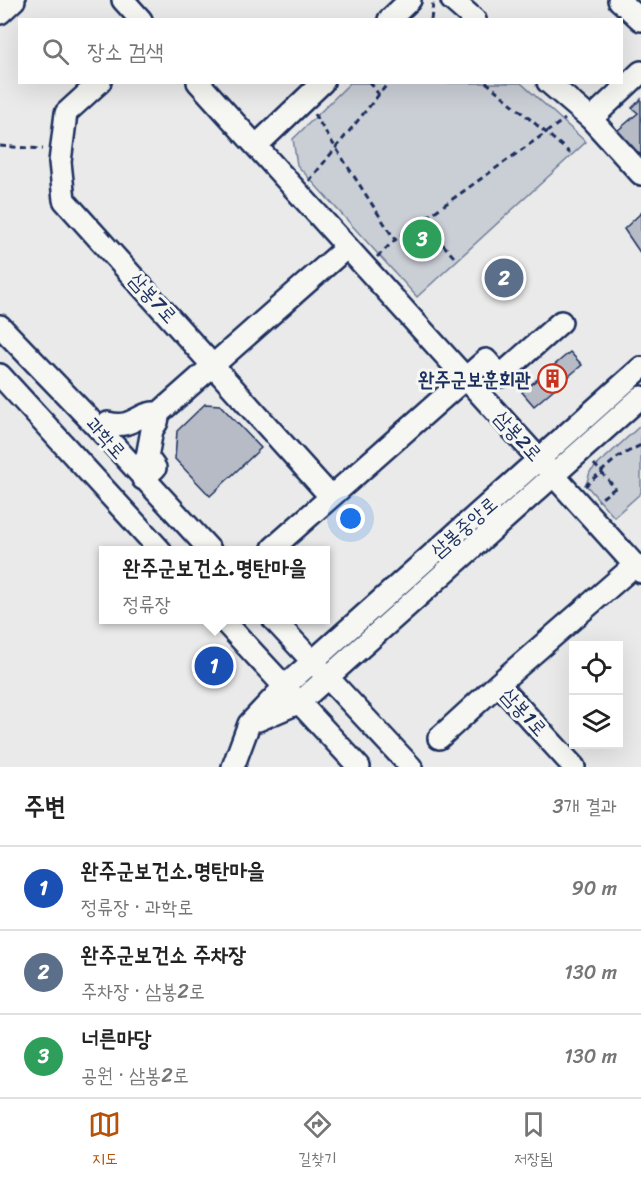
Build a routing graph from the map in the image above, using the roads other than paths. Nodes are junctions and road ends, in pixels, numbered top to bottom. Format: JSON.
{"nodes":[{"id":1,"x":14,"y":0,"type":"edge"},
{"id":2,"x":123,"y":0,"type":"edge"},
{"id":3,"x":410,"y":0,"type":"edge"},
{"id":4,"x":619,"y":0,"type":"edge"},
{"id":5,"x":443,"y":2,"type":"edge"},
{"id":6,"x":0,"y":12,"type":"edge"},
{"id":7,"x":139,"y":18,"type":"edge"},
{"id":8,"x":392,"y":18,"type":"edge"},
{"id":9,"x":471,"y":18,"type":"edge"},
{"id":10,"x":641,"y":20,"type":"edge"},
{"id":11,"x":641,"y":72,"type":"edge"},
{"id":12,"x":98,"y":84,"type":"edge"},
{"id":13,"x":200,"y":84,"type":"edge"},
{"id":14,"x":321,"y":84,"type":"edge"},
{"id":15,"x":550,"y":84,"type":"edge"},
{"id":16,"x":591,"y":119,"type":"junction"},
{"id":17,"x":256,"y":146,"type":"junction"},
{"id":18,"x":640,"y":174,"type":"edge"},
{"id":19,"x":346,"y":248,"type":"junction"},
{"id":20,"x":561,"y":322,"type":"dead end"},
{"id":21,"x":0,"y":326,"type":"edge"},
{"id":22,"x":214,"y":366,"type":"junction"},
{"id":23,"x":641,"y":368,"type":"edge"},
{"id":24,"x":0,"y":375,"type":"edge"},
{"id":25,"x":466,"y":377,"type":"junction"},
{"id":26,"x":641,"y":397,"type":"edge"},
{"id":27,"x":159,"y":413,"type":"junction"},
{"id":28,"x":99,"y":429,"type":"junction"},
{"id":29,"x":540,"y":460,"type":"junction"},
{"id":30,"x":555,"y":476,"type":"junction"},
{"id":31,"x":143,"y":479,"type":"junction"},
{"id":32,"x":330,"y":496,"type":"junction"},
{"id":33,"x":156,"y":546,"type":"edge"},
{"id":34,"x":206,"y":546,"type":"edge"},
{"id":35,"x":275,"y":546,"type":"edge"},
{"id":36,"x":638,"y":569,"type":"edge"},
{"id":37,"x":227,"y":624,"type":"edge"},
{"id":38,"x":278,"y":624,"type":"edge"},
{"id":39,"x":313,"y":660,"type":"junction"},
{"id":40,"x":326,"y":677,"type":"junction"},
{"id":41,"x":498,"y":684,"type":"junction"},
{"id":42,"x":285,"y":686,"type":"junction"},
{"id":43,"x":300,"y":702,"type":"junction"},
{"id":44,"x":249,"y":724,"type":"junction"},
{"id":45,"x":439,"y":738,"type":"dead end"},
{"id":46,"x":233,"y":767,"type":"edge"},
{"id":47,"x":359,"y":767,"type":"edge"},
{"id":48,"x":411,"y":767,"type":"edge"},
{"id":49,"x":573,"y":767,"type":"edge"}],
"edges":[{"from":1,"to":6,"type":"street"},
{"from":2,"to":7,"type":"street"},
{"from":3,"to":8,"type":"street"},
{"from":4,"to":10,"type":"street"},
{"from":5,"to":9,"type":"street"},
{"from":11,"to":16,"type":"street"},
{"from":12,"to":22,"type":"street","name":"삼봉7로"},
{"from":13,"to":17,"type":"street","name":"삼봉2로"},
{"from":14,"to":17,"type":"street"},
{"from":15,"to":16,"type":"street"},
{"from":16,"to":18,"type":"street"},
{"from":17,"to":19,"type":"street","name":"삼봉2로"},
{"from":19,"to":22,"type":"street"},
{"from":19,"to":25,"type":"street","name":"삼봉2로"},
{"from":20,"to":25,"type":"street"},
{"from":21,"to":28,"type":"street","name":"과학로"},
{"from":22,"to":27,"type":"street"},
{"from":22,"to":32,"type":"street","name":"삼봉7로"},
{"from":23,"to":29,"type":"street","name":"삼봉중앙로"},
{"from":24,"to":33,"type":"street","name":"과학로"},
{"from":25,"to":29,"type":"street","name":"삼봉2로"},
{"from":25,"to":32,"type":"street"},
{"from":26,"to":30,"type":"street","name":"삼봉중앙로"},
{"from":27,"to":28,"type":"street"},
{"from":27,"to":31,"type":"street"},
{"from":28,"to":31,"type":"street","name":"과학로"},
{"from":29,"to":30,"type":"street","name":"삼봉2로"},
{"from":29,"to":39,"type":"street","name":"삼봉중앙로"},
{"from":30,"to":36,"type":"street","name":"삼봉2로"},
{"from":30,"to":40,"type":"street","name":"삼봉중앙로"},
{"from":31,"to":34,"type":"street","name":"과학로"},
{"from":32,"to":35,"type":"street"},
{"from":36,"to":41,"type":"street","name":"삼봉1로"},
{"from":37,"to":42,"type":"street"},
{"from":38,"to":39,"type":"street"},
{"from":39,"to":40,"type":"street"},
{"from":39,"to":42,"type":"street","name":"삼봉중앙로"},
{"from":40,"to":43,"type":"street","name":"삼봉중앙로"},
{"from":40,"to":48,"type":"street"},
{"from":41,"to":45,"type":"street"},
{"from":41,"to":49,"type":"street","name":"삼봉1로"},
{"from":42,"to":43,"type":"street"},
{"from":42,"to":44,"type":"street"},
{"from":43,"to":44,"type":"street"},
{"from":43,"to":47,"type":"street"},
{"from":44,"to":46,"type":"street"}]}
